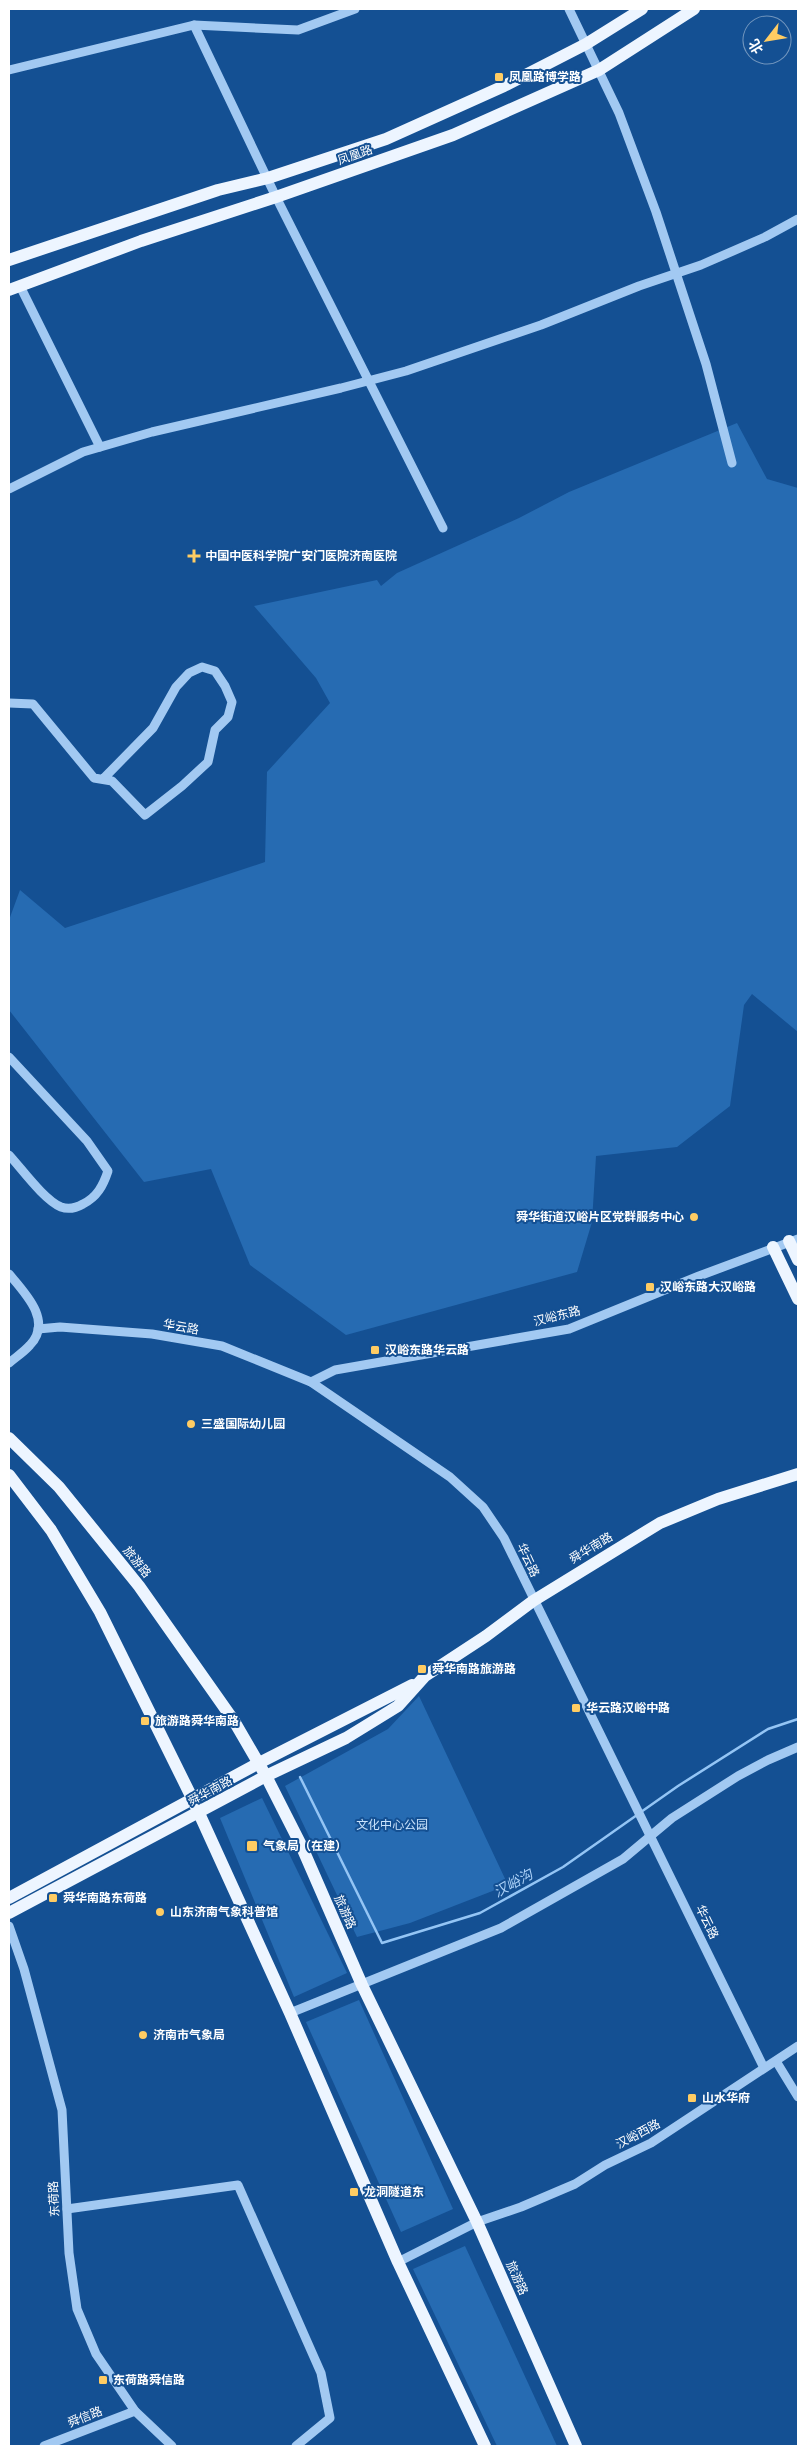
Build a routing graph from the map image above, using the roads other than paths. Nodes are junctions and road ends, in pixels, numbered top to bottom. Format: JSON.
{"nodes":[{"id":1,"x":354,"y":9,"type":"edge"},
{"id":2,"x":568,"y":9,"type":"edge"},
{"id":3,"x":642,"y":9,"type":"edge"},
{"id":4,"x":694,"y":9,"type":"edge"},
{"id":5,"x":194,"y":25,"type":"junction"},
{"id":6,"x":586,"y":44,"type":"junction"},
{"id":7,"x":9,"y":70,"type":"edge"},
{"id":8,"x":599,"y":70,"type":"junction"},
{"id":9,"x":268,"y":178,"type":"junction"},
{"id":10,"x":276,"y":197,"type":"junction"},
{"id":11,"x":798,"y":219,"type":"edge"},
{"id":12,"x":9,"y":260,"type":"edge"},
{"id":13,"x":674,"y":273,"type":"junction"},
{"id":14,"x":14,"y":288,"type":"edge"},
{"id":15,"x":368,"y":381,"type":"junction"},
{"id":16,"x":100,"y":447,"type":"junction"},
{"id":17,"x":732,"y":463,"type":"dead end"},
{"id":18,"x":9,"y":489,"type":"edge"},
{"id":19,"x":443,"y":528,"type":"dead end"},
{"id":20,"x":9,"y":702,"type":"edge"},
{"id":21,"x":103,"y":779,"type":"junction"},
{"id":22,"x":9,"y":1057,"type":"edge"},
{"id":23,"x":9,"y":1155,"type":"edge"},
{"id":24,"x":794,"y":1240,"type":"edge"},
{"id":25,"x":773,"y":1247,"type":"junction"},
{"id":26,"x":798,"y":1260,"type":"edge"},
{"id":27,"x":9,"y":1274,"type":"edge"},
{"id":28,"x":798,"y":1299,"type":"edge"},
{"id":29,"x":38,"y":1329,"type":"junction"},
{"id":30,"x":9,"y":1363,"type":"edge"},
{"id":31,"x":311,"y":1382,"type":"junction"},
{"id":32,"x":9,"y":1438,"type":"edge"},
{"id":33,"x":798,"y":1474,"type":"edge"},
{"id":34,"x":9,"y":1475,"type":"edge"},
{"id":35,"x":534,"y":1601,"type":"junction"},
{"id":36,"x":417,"y":1683,"type":"junction"},
{"id":37,"x":798,"y":1747,"type":"edge"},
{"id":38,"x":259,"y":1763,"type":"junction"},
{"id":39,"x":266,"y":1776,"type":"junction"},
{"id":40,"x":193,"y":1800,"type":"junction"},
{"id":41,"x":198,"y":1812,"type":"junction"},
{"id":42,"x":651,"y":1835,"type":"junction"},
{"id":43,"x":9,"y":1898,"type":"edge"},
{"id":44,"x":9,"y":1913,"type":"edge"},
{"id":45,"x":9,"y":1926,"type":"edge"},
{"id":46,"x":362,"y":1985,"type":"junction"},
{"id":47,"x":290,"y":2013,"type":"junction"},
{"id":48,"x":798,"y":2046,"type":"edge"},
{"id":49,"x":776,"y":2061,"type":"junction"},
{"id":50,"x":764,"y":2068,"type":"junction"},
{"id":51,"x":798,"y":2096,"type":"edge"},
{"id":52,"x":67,"y":2209,"type":"junction"},
{"id":53,"x":478,"y":2222,"type":"junction"},
{"id":54,"x":398,"y":2262,"type":"junction"},
{"id":55,"x":135,"y":2410,"type":"junction"},
{"id":56,"x":44,"y":2446,"type":"edge"},
{"id":57,"x":172,"y":2446,"type":"edge"},
{"id":58,"x":296,"y":2446,"type":"edge"},
{"id":59,"x":485,"y":2446,"type":"edge"},
{"id":60,"x":576,"y":2446,"type":"edge"}],
"edges":[{"from":1,"to":5,"type":"street"},
{"from":2,"to":6,"type":"street"},
{"from":3,"to":6,"type":"main road","name":"凤凰路"},
{"from":4,"to":8,"type":"main road","name":"凤凰路"},
{"from":5,"to":7,"type":"street"},
{"from":5,"to":9,"type":"street"},
{"from":6,"to":8,"type":"street"},
{"from":6,"to":9,"type":"main road","name":"凤凰路"},
{"from":8,"to":10,"type":"main road","name":"凤凰路"},
{"from":8,"to":13,"type":"street"},
{"from":9,"to":10,"type":"street"},
{"from":9,"to":12,"type":"main road","name":"凤凰路"},
{"from":10,"to":14,"type":"main road","name":"凤凰路"},
{"from":10,"to":15,"type":"street"},
{"from":11,"to":13,"type":"street"},
{"from":13,"to":15,"type":"street"},
{"from":13,"to":17,"type":"street"},
{"from":14,"to":16,"type":"street"},
{"from":15,"to":16,"type":"street"},
{"from":15,"to":19,"type":"street"},
{"from":16,"to":18,"type":"street"},
{"from":20,"to":21,"type":"street"},
{"from":21,"to":21,"type":"street"},
{"from":22,"to":23,"type":"street"},
{"from":24,"to":25,"type":"street","name":"汉峪东路"},
{"from":24,"to":26,"type":"main road"},
{"from":25,"to":28,"type":"main road"},
{"from":25,"to":31,"type":"street","name":"汉峪东路"},
{"from":27,"to":29,"type":"street"},
{"from":29,"to":30,"type":"street"},
{"from":29,"to":31,"type":"street","name":"华云路"},
{"from":31,"to":35,"type":"street","name":"华云路"},
{"from":32,"to":38,"type":"main road","name":"旅游路"},
{"from":33,"to":35,"type":"main road","name":"舜华南路"},
{"from":34,"to":40,"type":"main road"},
{"from":35,"to":36,"type":"main road","name":"舜华南路"},
{"from":35,"to":42,"type":"street","name":"华云路"},
{"from":36,"to":38,"type":"main road","name":"舜华南路"},
{"from":36,"to":39,"type":"main road","name":"舜华南路"},
{"from":37,"to":42,"type":"street"},
{"from":38,"to":39,"type":"main road","name":"旅游路"},
{"from":38,"to":40,"type":"main road","name":"舜华南路"},
{"from":39,"to":41,"type":"main road","name":"舜华南路"},
{"from":39,"to":46,"type":"main road","name":"旅游路"},
{"from":40,"to":41,"type":"main road"},
{"from":40,"to":43,"type":"main road","name":"舜华南路"},
{"from":41,"to":44,"type":"main road","name":"舜华南路"},
{"from":41,"to":47,"type":"main road"},
{"from":42,"to":46,"type":"street"},
{"from":42,"to":50,"type":"street","name":"华云路"},
{"from":45,"to":52,"type":"street","name":"东荷路"},
{"from":46,"to":47,"type":"street"},
{"from":46,"to":53,"type":"main road","name":"旅游路"},
{"from":47,"to":54,"type":"main road"},
{"from":48,"to":49,"type":"street","name":"汉峪西路"},
{"from":49,"to":50,"type":"street","name":"汉峪西路"},
{"from":49,"to":51,"type":"street"},
{"from":50,"to":53,"type":"street","name":"汉峪西路"},
{"from":52,"to":55,"type":"street","name":"东荷路"},
{"from":52,"to":58,"type":"street"},
{"from":53,"to":54,"type":"street","name":"汉峪西路"},
{"from":53,"to":60,"type":"main road","name":"旅游路"},
{"from":54,"to":59,"type":"main road"},
{"from":55,"to":56,"type":"street","name":"舜信路"},
{"from":55,"to":57,"type":"street","name":"东荷路"}]}
